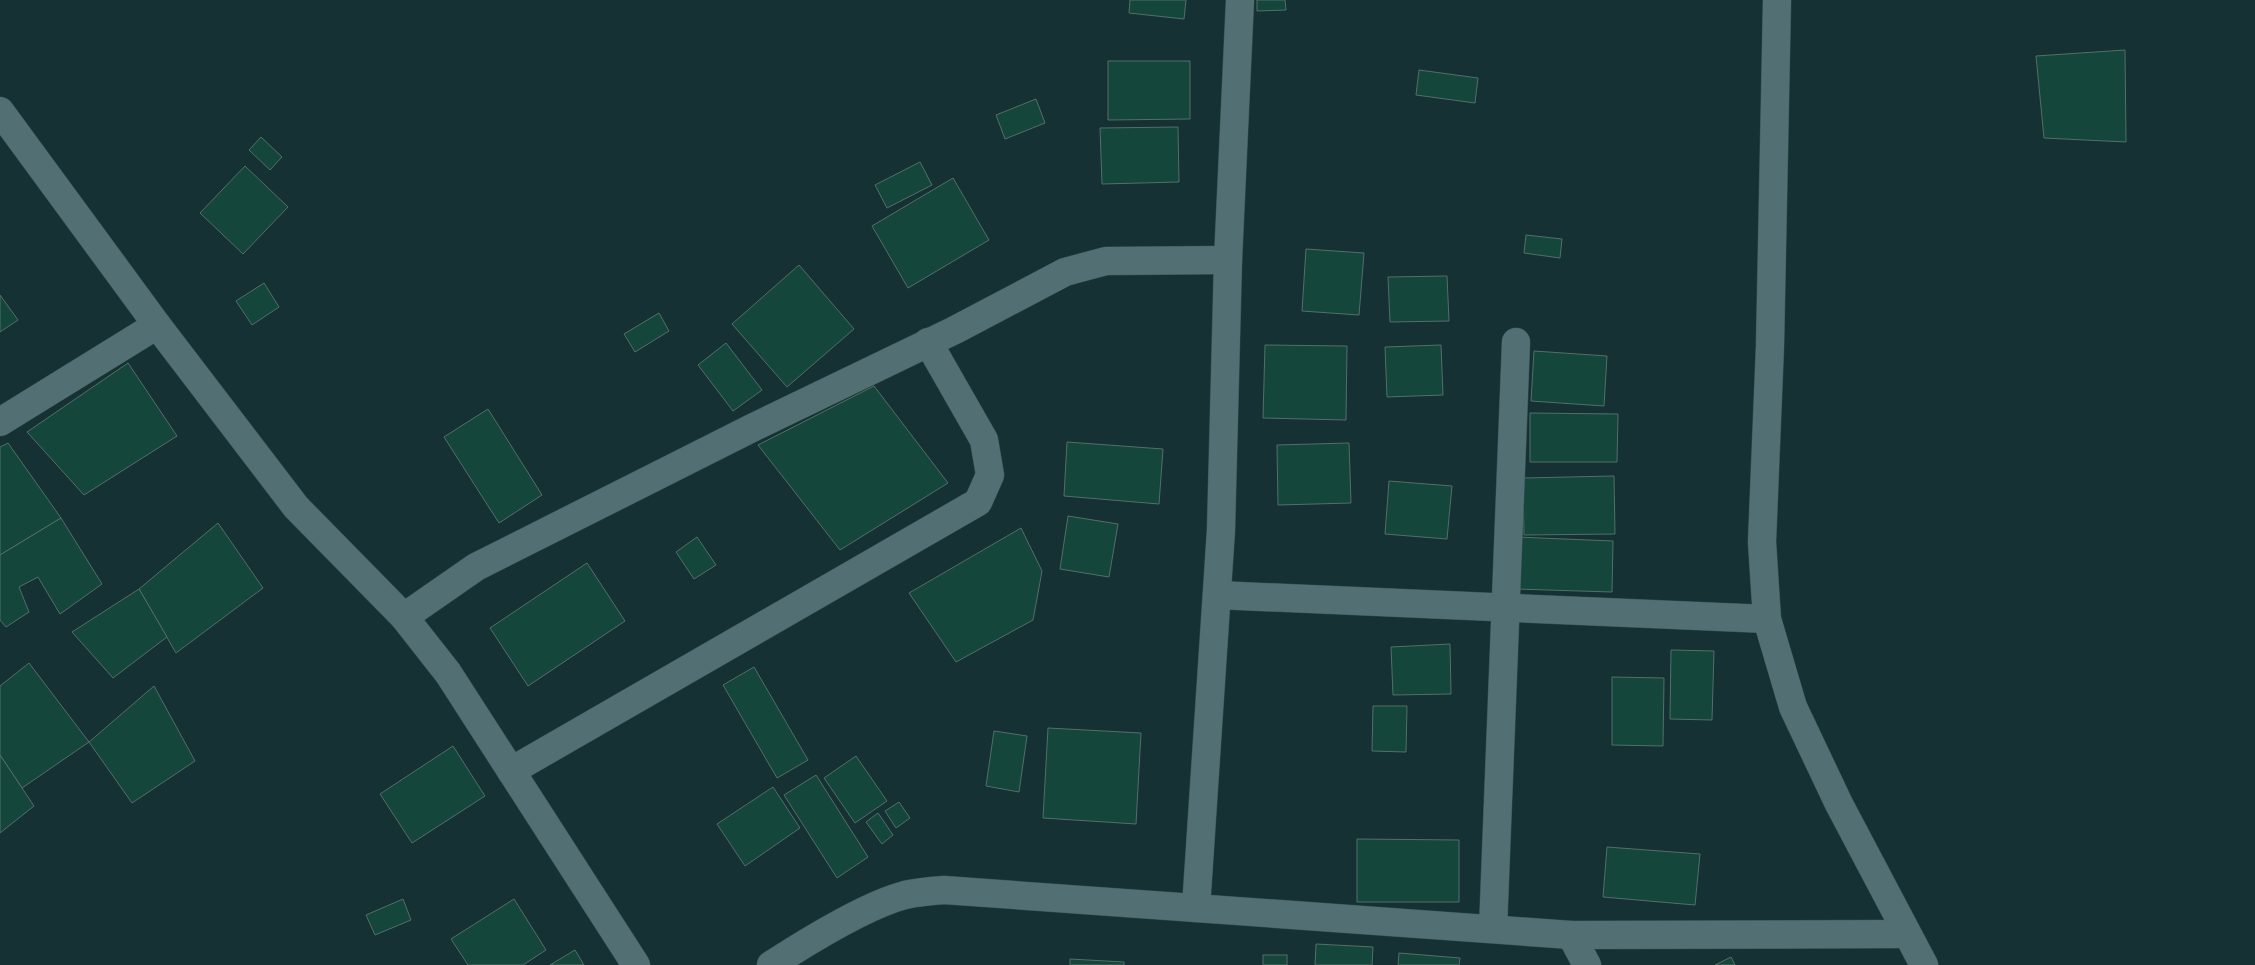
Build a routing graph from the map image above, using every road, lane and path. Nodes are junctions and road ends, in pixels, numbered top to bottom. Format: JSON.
{"nodes":[{"id":1,"x":1240,"y":0,"type":"edge"},
{"id":2,"x":1777,"y":0,"type":"edge"},
{"id":3,"x":0,"y":111,"type":"edge"},
{"id":4,"x":1228,"y":260,"type":"junction"},
{"id":5,"x":156,"y":325,"type":"junction"},
{"id":6,"x":928,"y":342,"type":"junction"},
{"id":7,"x":1516,"y":342,"type":"dead end"},
{"id":8,"x":0,"y":422,"type":"edge"},
{"id":9,"x":1217,"y":595,"type":"junction"},
{"id":10,"x":1504,"y":608,"type":"junction"},
{"id":11,"x":404,"y":617,"type":"junction"},
{"id":12,"x":1767,"y":619,"type":"junction"},
{"id":13,"x":512,"y":771,"type":"junction"},
{"id":14,"x":1196,"y":908,"type":"junction"},
{"id":15,"x":1493,"y":929,"type":"junction"},
{"id":16,"x":1907,"y":934,"type":"junction"},
{"id":17,"x":1571,"y":935,"type":"junction"},
{"id":18,"x":636,"y":965,"type":"edge"},
{"id":19,"x":771,"y":965,"type":"edge"},
{"id":20,"x":1587,"y":965,"type":"edge"},
{"id":21,"x":1924,"y":965,"type":"edge"}],
"edges":[{"from":1,"to":4,"type":"street"},
{"from":2,"to":12,"type":"street"},
{"from":3,"to":5,"type":"street"},
{"from":4,"to":6,"type":"street"},
{"from":4,"to":9,"type":"street"},
{"from":5,"to":8,"type":"street"},
{"from":5,"to":11,"type":"street"},
{"from":6,"to":11,"type":"street"},
{"from":6,"to":13,"type":"street"},
{"from":7,"to":10,"type":"street"},
{"from":9,"to":10,"type":"street"},
{"from":9,"to":14,"type":"street"},
{"from":10,"to":12,"type":"street"},
{"from":10,"to":15,"type":"street"},
{"from":11,"to":13,"type":"street"},
{"from":12,"to":16,"type":"street"},
{"from":13,"to":18,"type":"street"},
{"from":14,"to":15,"type":"street"},
{"from":14,"to":19,"type":"street"},
{"from":15,"to":17,"type":"street"},
{"from":16,"to":17,"type":"street"},
{"from":16,"to":21,"type":"street"},
{"from":17,"to":20,"type":"street"}]}
